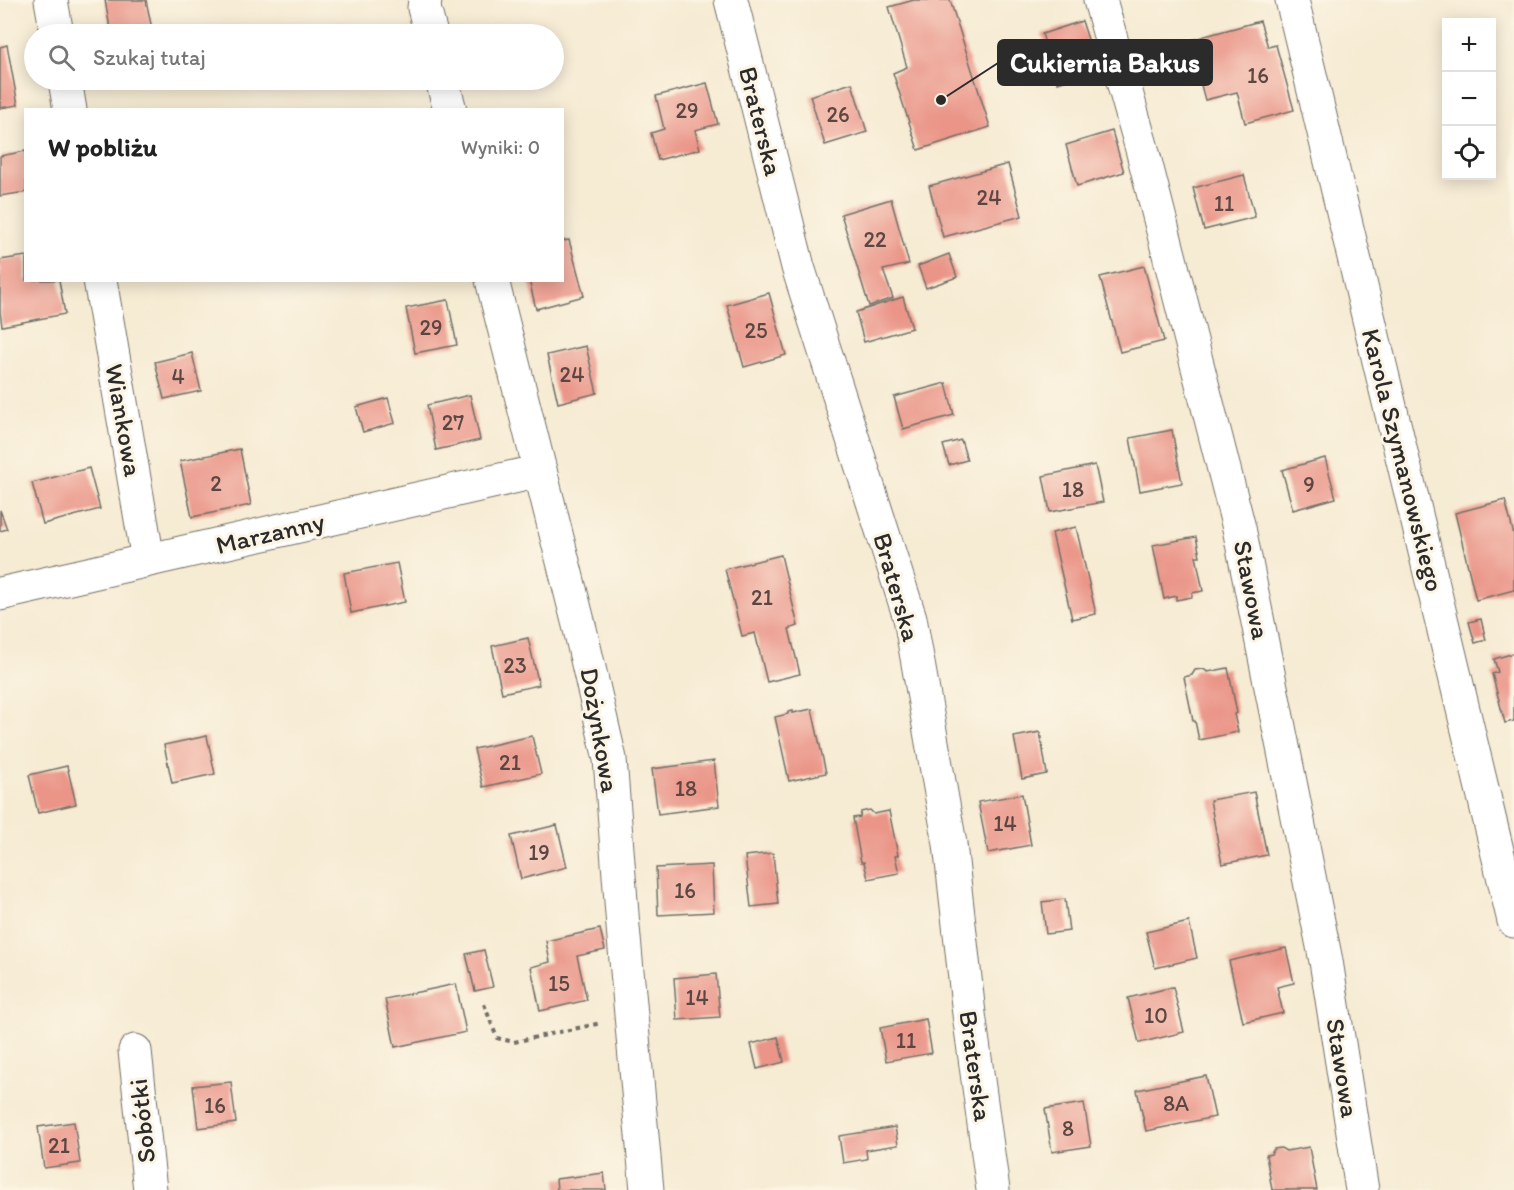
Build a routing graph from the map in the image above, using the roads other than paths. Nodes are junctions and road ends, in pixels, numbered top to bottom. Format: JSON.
{"nodes":[{"id":1,"x":51,"y":0,"type":"edge"},
{"id":2,"x":425,"y":0,"type":"edge"},
{"id":3,"x":731,"y":0,"type":"edge"},
{"id":4,"x":1100,"y":0,"type":"edge"},
{"id":5,"x":1292,"y":0,"type":"edge"},
{"id":6,"x":55,"y":24,"type":"edge"},
{"id":7,"x":428,"y":24,"type":"edge"},
{"id":8,"x":67,"y":90,"type":"edge"},
{"id":9,"x":445,"y":90,"type":"edge"},
{"id":10,"x":70,"y":108,"type":"edge"},
{"id":11,"x":449,"y":108,"type":"edge"},
{"id":12,"x":100,"y":282,"type":"edge"},
{"id":13,"x":493,"y":282,"type":"edge"},
{"id":14,"x":540,"y":471,"type":"junction"},
{"id":15,"x":148,"y":560,"type":"junction"},
{"id":16,"x":0,"y":594,"type":"edge"},
{"id":17,"x":1514,"y":921,"type":"edge"},
{"id":18,"x":135,"y":1051,"type":"dead end"},
{"id":19,"x":150,"y":1190,"type":"edge"},
{"id":20,"x":647,"y":1190,"type":"edge"},
{"id":21,"x":993,"y":1190,"type":"edge"},
{"id":22,"x":1362,"y":1190,"type":"edge"}],
"edges":[{"from":1,"to":6,"type":"street"},
{"from":2,"to":7,"type":"street"},
{"from":3,"to":21,"type":"street","name":"Braterska"},
{"from":4,"to":22,"type":"street","name":"Stawowa"},
{"from":5,"to":17,"type":"street","name":"Karola Szymanowskiego"},
{"from":8,"to":10,"type":"street"},
{"from":9,"to":11,"type":"street"},
{"from":12,"to":15,"type":"street","name":"Wiankowa"},
{"from":13,"to":14,"type":"street","name":"Dożynkowa"},
{"from":14,"to":15,"type":"street","name":"Marzanny"},
{"from":14,"to":20,"type":"street","name":"Dożynkowa"},
{"from":15,"to":16,"type":"street","name":"Marzanny"},
{"from":18,"to":19,"type":"street","name":"Sobótki"}]}
